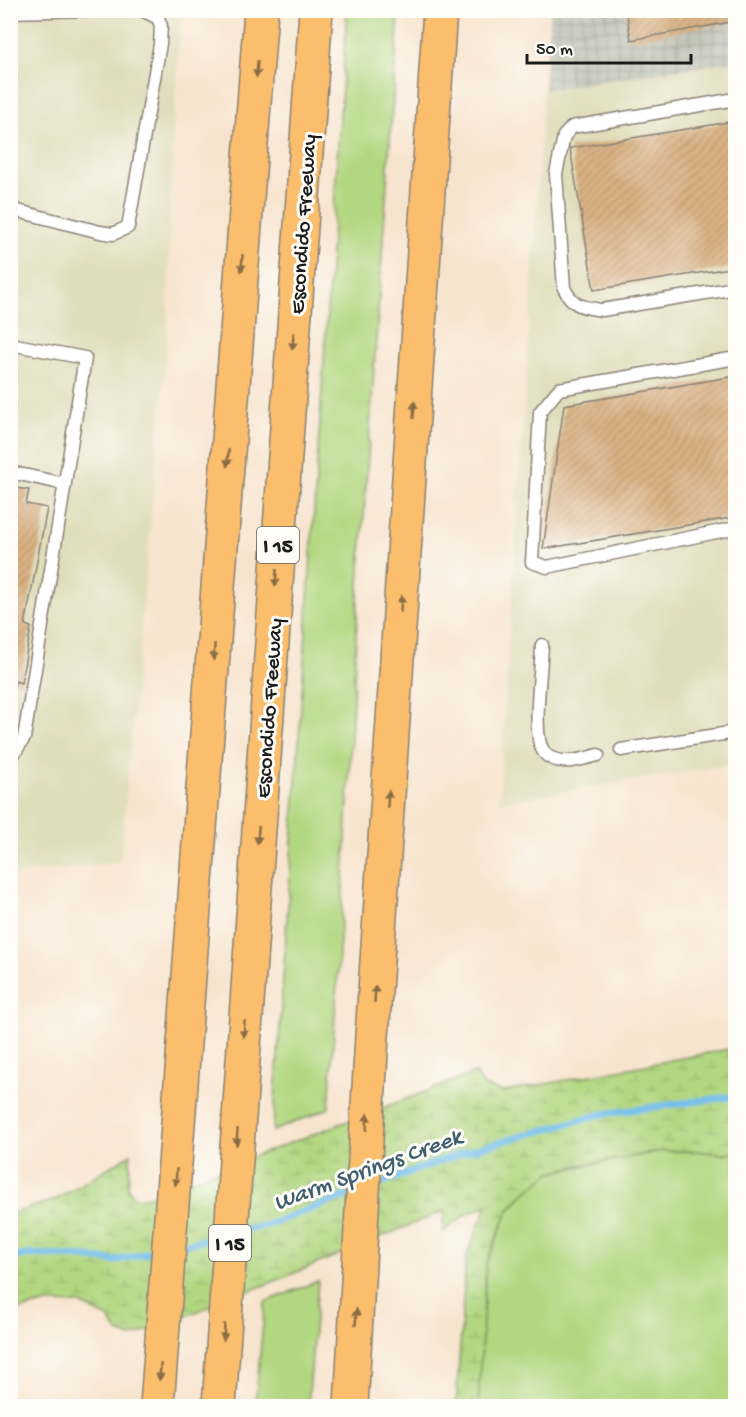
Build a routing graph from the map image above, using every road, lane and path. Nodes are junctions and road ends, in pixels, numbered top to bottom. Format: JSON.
{"nodes":[{"id":1,"x":91,"y":10,"type":"edge"},
{"id":2,"x":142,"y":10,"type":"edge"},
{"id":3,"x":261,"y":10,"type":"edge"},
{"id":4,"x":316,"y":10,"type":"edge"},
{"id":5,"x":440,"y":10,"type":"edge"},
{"id":6,"x":10,"y":12,"type":"edge"},
{"id":7,"x":735,"y":99,"type":"edge"},
{"id":8,"x":10,"y":206,"type":"edge"},
{"id":9,"x":735,"y":288,"type":"edge"},
{"id":10,"x":10,"y":344,"type":"edge"},
{"id":11,"x":735,"y":358,"type":"edge"},
{"id":12,"x":10,"y":472,"type":"edge"},
{"id":13,"x":64,"y":484,"type":"junction"},
{"id":14,"x":735,"y":528,"type":"edge"},
{"id":15,"x":542,"y":645,"type":"dead end"},
{"id":16,"x":735,"y":732,"type":"edge"},
{"id":17,"x":621,"y":750,"type":"dead end"},
{"id":18,"x":597,"y":755,"type":"dead end"},
{"id":19,"x":10,"y":760,"type":"edge"},
{"id":20,"x":351,"y":1396,"type":"edge"},
{"id":21,"x":158,"y":1407,"type":"edge"},
{"id":22,"x":219,"y":1407,"type":"edge"}],
"edges":[{"from":1,"to":6,"type":"lane"},
{"from":2,"to":8,"type":"lane"},
{"from":3,"to":21,"type":"highway","one_way":true},
{"from":4,"to":22,"type":"highway","name":"Escondido Freeway","number":"I 15","one_way":true},
{"from":20,"to":5,"type":"highway","one_way":true},
{"from":7,"to":9,"type":"lane"},
{"from":10,"to":13,"type":"lane"},
{"from":11,"to":14,"type":"lane"},
{"from":12,"to":13,"type":"lane"},
{"from":13,"to":19,"type":"lane"},
{"from":15,"to":18,"type":"lane"},
{"from":16,"to":17,"type":"lane"}]}
